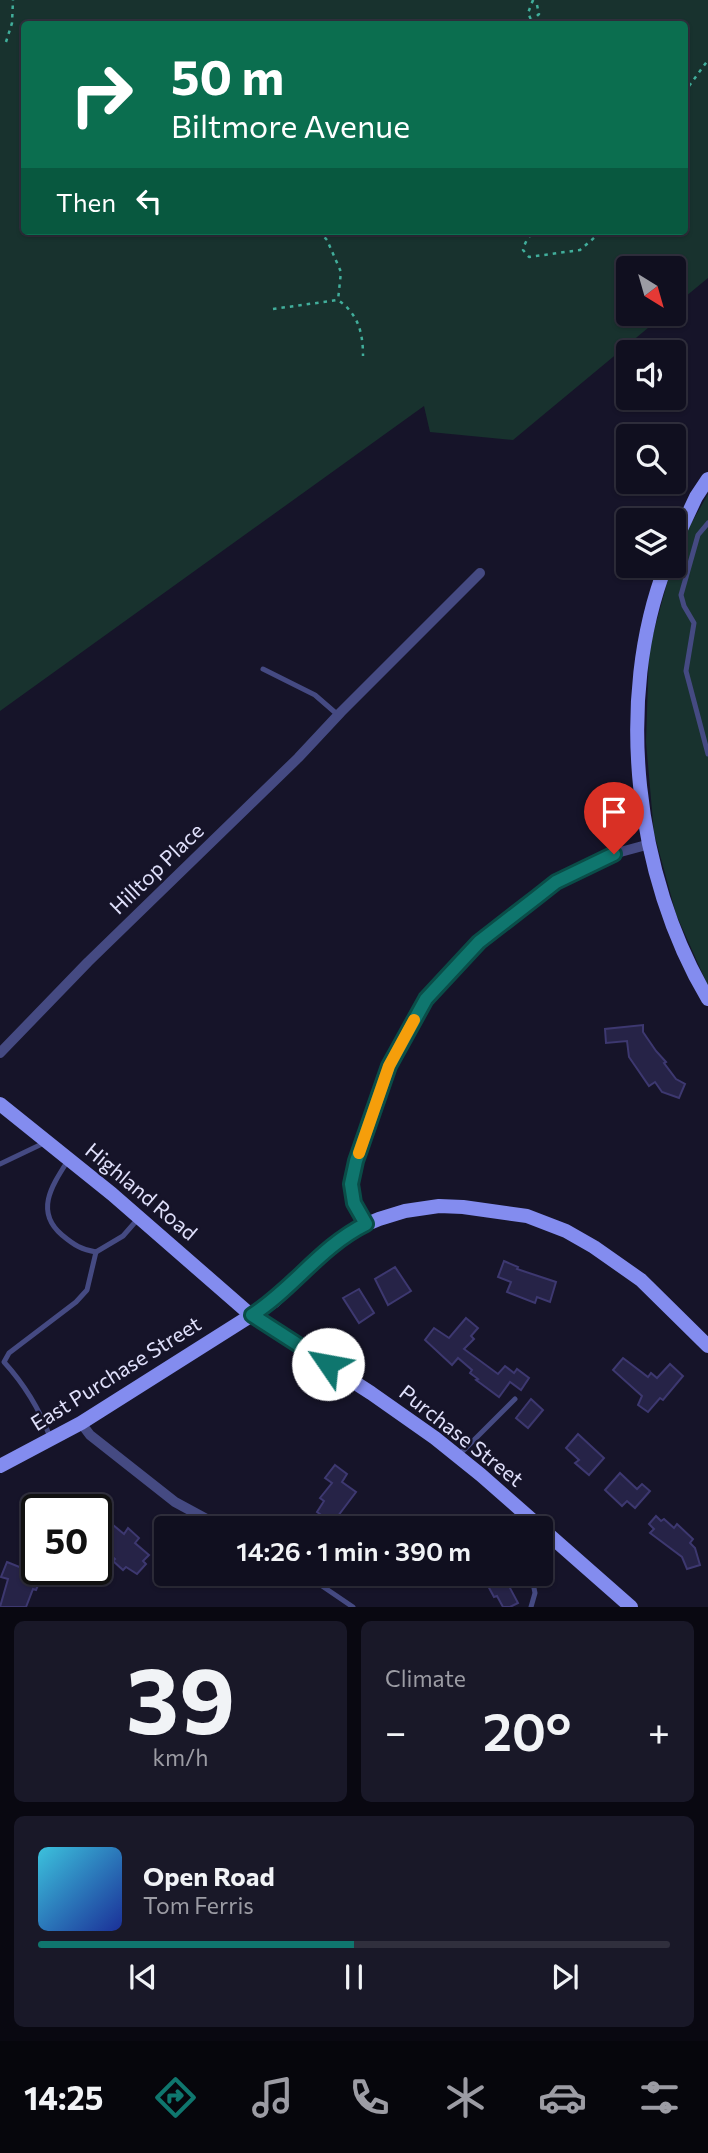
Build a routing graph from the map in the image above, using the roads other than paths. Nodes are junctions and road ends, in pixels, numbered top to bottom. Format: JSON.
{"nodes":[{"id":1,"x":708,"y":479,"type":"edge"},
{"id":2,"x":686,"y":518,"type":"edge"},
{"id":3,"x":708,"y":523,"type":"edge"},
{"id":4,"x":480,"y":573,"type":"dead end"},
{"id":5,"x":662,"y":578,"type":"edge"},
{"id":6,"x":263,"y":669,"type":"dead end"},
{"id":7,"x":339,"y":714,"type":"junction"},
{"id":8,"x":708,"y":754,"type":"edge"},
{"id":9,"x":650,"y":844,"type":"junction"},
{"id":10,"x":708,"y":999,"type":"edge"},
{"id":11,"x":0,"y":1053,"type":"edge"},
{"id":12,"x":0,"y":1104,"type":"edge"},
{"id":13,"x":47,"y":1142,"type":"junction"},
{"id":14,"x":68,"y":1159,"type":"junction"},
{"id":15,"x":0,"y":1164,"type":"edge"},
{"id":16,"x":139,"y":1218,"type":"junction"},
{"id":17,"x":366,"y":1224,"type":"junction"},
{"id":18,"x":96,"y":1252,"type":"junction"},
{"id":19,"x":252,"y":1315,"type":"junction"},
{"id":20,"x":708,"y":1346,"type":"edge"},
{"id":21,"x":515,"y":1399,"type":"dead end"},
{"id":22,"x":81,"y":1423,"type":"junction"},
{"id":23,"x":51,"y":1440,"type":"junction"},
{"id":24,"x":458,"y":1456,"type":"junction"},
{"id":25,"x":0,"y":1466,"type":"edge"},
{"id":26,"x":200,"y":1516,"type":"edge"},
{"id":27,"x":322,"y":1586,"type":"edge"},
{"id":28,"x":534,"y":1586,"type":"edge"},
{"id":29,"x":353,"y":1607,"type":"edge"},
{"id":30,"x":531,"y":1607,"type":"edge"},
{"id":31,"x":631,"y":1607,"type":"edge"}],
"edges":[{"from":1,"to":2,"type":"street"},
{"from":3,"to":8,"type":"lane"},
{"from":4,"to":7,"type":"street","name":"Hilltop Place"},
{"from":5,"to":9,"type":"street"},
{"from":6,"to":7,"type":"lane"},
{"from":7,"to":11,"type":"street","name":"Hilltop Place"},
{"from":9,"to":10,"type":"street"},
{"from":9,"to":17,"type":"street"},
{"from":12,"to":13,"type":"street","name":"Highland Road"},
{"from":13,"to":14,"type":"street","name":"Highland Road"},
{"from":13,"to":15,"type":"lane"},
{"from":14,"to":16,"type":"street","name":"Highland Road"},
{"from":14,"to":18,"type":"lane"},
{"from":16,"to":18,"type":"lane"},
{"from":16,"to":19,"type":"street","name":"Highland Road"},
{"from":17,"to":19,"type":"street","name":"East Purchase Street"},
{"from":17,"to":20,"type":"street","name":"East Purchase Street"},
{"from":18,"to":23,"type":"lane"},
{"from":19,"to":22,"type":"street","name":"East Purchase Street"},
{"from":19,"to":24,"type":"street","name":"Purchase Street"},
{"from":21,"to":24,"type":"lane"},
{"from":22,"to":23,"type":"street","name":"East Purchase Street"},
{"from":22,"to":26,"type":"street"},
{"from":23,"to":25,"type":"street","name":"East Purchase Street"},
{"from":24,"to":31,"type":"street","name":"Purchase Street"},
{"from":27,"to":29,"type":"lane"},
{"from":28,"to":30,"type":"lane"}]}
